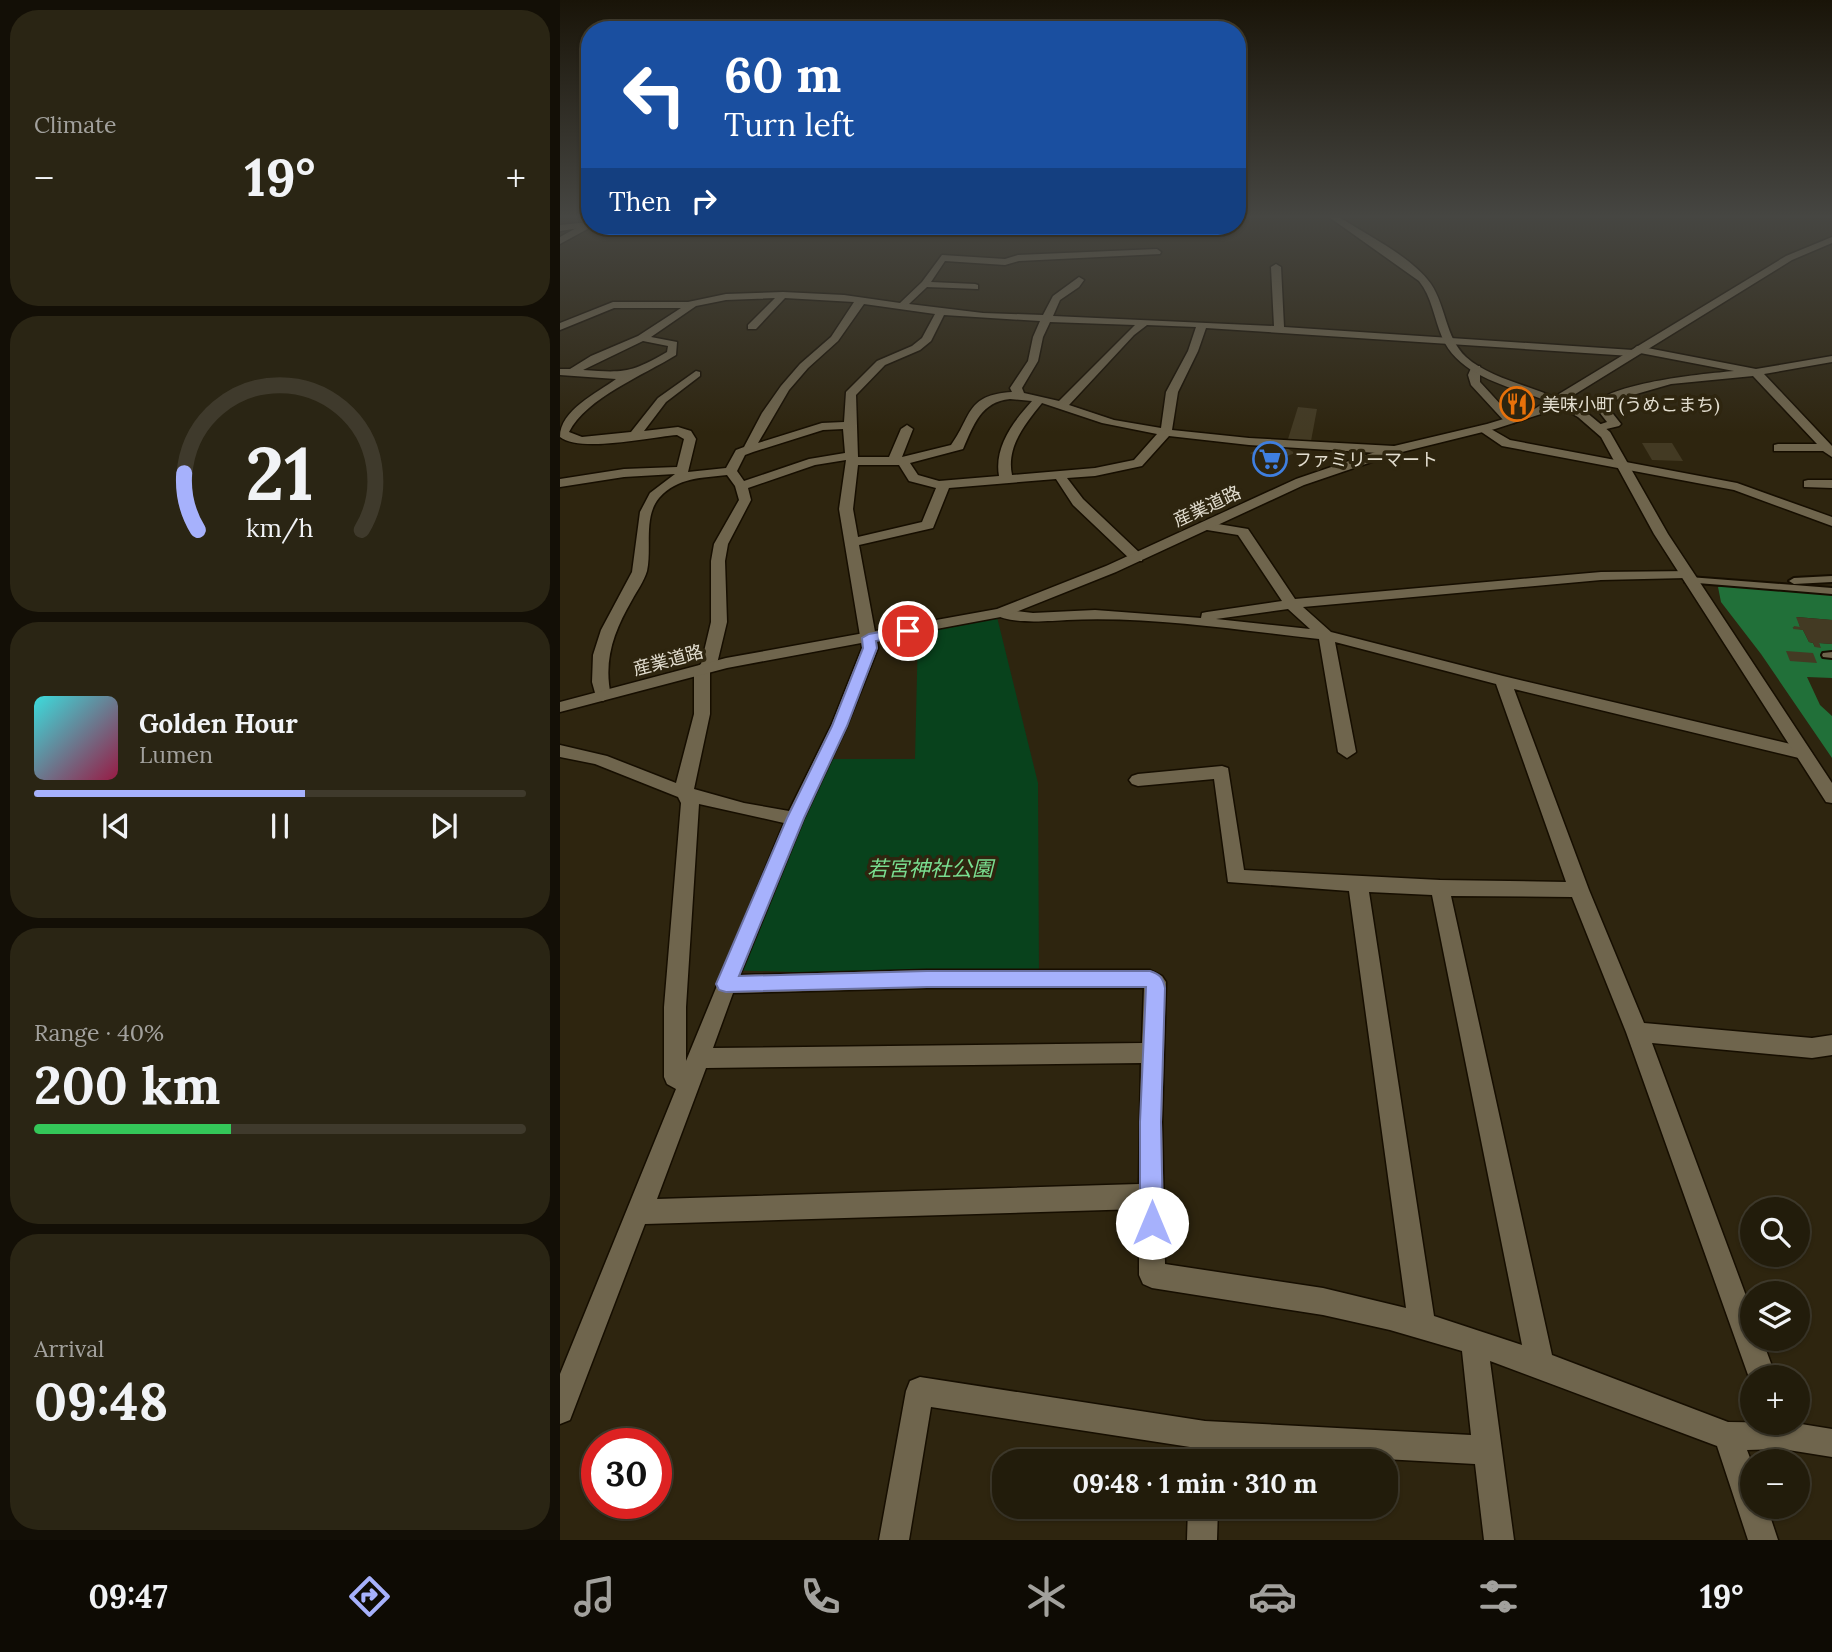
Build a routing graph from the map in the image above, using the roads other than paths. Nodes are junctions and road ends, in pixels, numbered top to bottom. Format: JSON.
{"nodes":[{"id":1,"x":920,"y":289,"type":"edge"},
{"id":2,"x":1070,"y":289,"type":"edge"},
{"id":3,"x":1277,"y":289,"type":"edge"},
{"id":4,"x":1429,"y":289,"type":"edge"},
{"id":5,"x":1738,"y":289,"type":"edge"},
{"id":6,"x":783,"y":295,"type":"junction"},
{"id":7,"x":862,"y":300,"type":"junction"},
{"id":8,"x":693,"y":304,"type":"junction"},
{"id":9,"x":901,"y":307,"type":"junction"},
{"id":10,"x":942,"y":313,"type":"junction"},
{"id":11,"x":1048,"y":317,"type":"junction"},
{"id":12,"x":1146,"y":322,"type":"junction"},
{"id":13,"x":1202,"y":324,"type":"junction"},
{"id":14,"x":560,"y":327,"type":"edge"},
{"id":15,"x":752,"y":327,"type":"dead end"},
{"id":16,"x":1279,"y":329,"type":"junction"},
{"id":17,"x":642,"y":338,"type":"junction"},
{"id":18,"x":1447,"y":339,"type":"junction"},
{"id":19,"x":1634,"y":351,"type":"junction"},
{"id":20,"x":1832,"y":359,"type":"edge"},
{"id":21,"x":1476,"y":368,"type":"junction"},
{"id":22,"x":575,"y":371,"type":"junction"},
{"id":23,"x":560,"y":372,"type":"edge"},
{"id":24,"x":1756,"y":372,"type":"junction"},
{"id":25,"x":696,"y":374,"type":"dead end"},
{"id":26,"x":626,"y":376,"type":"junction"},
{"id":27,"x":560,"y":382,"type":"edge"},
{"id":28,"x":1020,"y":397,"type":"junction"},
{"id":29,"x":1038,"y":401,"type":"junction"},
{"id":30,"x":1555,"y":402,"type":"junction"},
{"id":31,"x":1061,"y":406,"type":"junction"},
{"id":32,"x":565,"y":419,"type":"edge"},
{"id":33,"x":1510,"y":421,"type":"junction"},
{"id":34,"x":849,"y":425,"type":"junction"},
{"id":35,"x":1598,"y":427,"type":"junction"},
{"id":36,"x":907,"y":429,"type":"dead end"},
{"id":37,"x":1484,"y":429,"type":"junction"},
{"id":38,"x":1166,"y":432,"type":"junction"},
{"id":39,"x":634,"y":436,"type":"junction"},
{"id":40,"x":575,"y":441,"type":"junction"},
{"id":41,"x":1778,"y":448,"type":"dead end"},
{"id":42,"x":749,"y":449,"type":"junction"},
{"id":43,"x":1394,"y":450,"type":"junction"},
{"id":44,"x":1829,"y":450,"type":"edge"},
{"id":45,"x":560,"y":452,"type":"edge"},
{"id":46,"x":852,"y":458,"type":"junction"},
{"id":47,"x":899,"y":461,"type":"junction"},
{"id":48,"x":1620,"y":465,"type":"junction"},
{"id":49,"x":732,"y":471,"type":"junction"},
{"id":50,"x":682,"y":473,"type":"junction"},
{"id":51,"x":1059,"y":475,"type":"junction"},
{"id":52,"x":1006,"y":478,"type":"junction"},
{"id":53,"x":560,"y":484,"type":"edge"},
{"id":54,"x":1808,"y":484,"type":"dead end"},
{"id":55,"x":1832,"y":484,"type":"edge"},
{"id":56,"x":944,"y":485,"type":"junction"},
{"id":57,"x":741,"y":486,"type":"junction"},
{"id":58,"x":1832,"y":522,"type":"edge"},
{"id":59,"x":1206,"y":526,"type":"junction"},
{"id":60,"x":852,"y":541,"type":"junction"},
{"id":61,"x":1137,"y":558,"type":"junction"},
{"id":62,"x":1688,"y":577,"type":"junction"},
{"id":63,"x":1832,"y":579,"type":"edge"},
{"id":64,"x":1757,"y":583,"type":"junction"},
{"id":65,"x":1832,"y":591,"type":"edge"},
{"id":66,"x":1291,"y":604,"type":"junction"},
{"id":67,"x":1001,"y":613,"type":"junction"},
{"id":68,"x":1183,"y":619,"type":"junction"},
{"id":69,"x":1326,"y":635,"type":"junction"},
{"id":70,"x":869,"y":638,"type":"junction"},
{"id":71,"x":705,"y":669,"type":"junction"},
{"id":72,"x":1503,"y":681,"type":"junction"},
{"id":73,"x":603,"y":696,"type":"junction"},
{"id":74,"x":560,"y":707,"type":"edge"},
{"id":75,"x":560,"y":751,"type":"edge"},
{"id":76,"x":1347,"y":752,"type":"dead end"},
{"id":77,"x":1803,"y":753,"type":"junction"},
{"id":78,"x":1138,"y":780,"type":"dead end"},
{"id":79,"x":685,"y":792,"type":"junction"},
{"id":80,"x":1832,"y":797,"type":"edge"},
{"id":81,"x":795,"y":818,"type":"junction"},
{"id":82,"x":1358,"y":883,"type":"junction"},
{"id":83,"x":1440,"y":888,"type":"junction"},
{"id":84,"x":1579,"y":890,"type":"junction"},
{"id":85,"x":726,"y":984,"type":"junction"},
{"id":86,"x":1637,"y":1032,"type":"junction"},
{"id":87,"x":1832,"y":1045,"type":"edge"},
{"id":88,"x":1153,"y":1053,"type":"junction"},
{"id":89,"x":698,"y":1058,"type":"junction"},
{"id":90,"x":688,"y":1084,"type":"junction"},
{"id":91,"x":1152,"y":1196,"type":"junction"},
{"id":92,"x":638,"y":1212,"type":"junction"},
{"id":93,"x":1422,"y":1325,"type":"junction"},
{"id":94,"x":1474,"y":1342,"type":"junction"},
{"id":95,"x":1540,"y":1364,"type":"junction"},
{"id":96,"x":1758,"y":1365,"type":"edge"},
{"id":97,"x":560,"y":1410,"type":"edge"},
{"id":98,"x":1740,"y":1434,"type":"edge"},
{"id":99,"x":1802,"y":1435,"type":"edge"},
{"id":100,"x":1728,"y":1436,"type":"junction"},
{"id":101,"x":1832,"y":1443,"type":"edge"},
{"id":102,"x":1205,"y":1448,"type":"edge"},
{"id":103,"x":1487,"y":1450,"type":"junction"},
{"id":104,"x":1740,"y":1471,"type":"edge"},
{"id":105,"x":1203,"y":1519,"type":"edge"},
{"id":106,"x":1756,"y":1519,"type":"edge"},
{"id":107,"x":894,"y":1540,"type":"edge"},
{"id":108,"x":1202,"y":1540,"type":"edge"},
{"id":109,"x":1499,"y":1540,"type":"edge"},
{"id":110,"x":1763,"y":1540,"type":"edge"}],
"edges":[{"from":1,"to":9,"type":"street"},
{"from":2,"to":11,"type":"street"},
{"from":3,"to":16,"type":"street"},
{"from":4,"to":18,"type":"street"},
{"from":5,"to":19,"type":"street","name":"産業道路"},
{"from":6,"to":7,"type":"street"},
{"from":6,"to":8,"type":"street"},
{"from":6,"to":15,"type":"street"},
{"from":7,"to":9,"type":"street"},
{"from":7,"to":42,"type":"street"},
{"from":8,"to":14,"type":"street"},
{"from":8,"to":17,"type":"street"},
{"from":9,"to":10,"type":"street"},
{"from":10,"to":11,"type":"street"},
{"from":10,"to":34,"type":"street"},
{"from":11,"to":12,"type":"street"},
{"from":11,"to":28,"type":"street"},
{"from":12,"to":13,"type":"street"},
{"from":12,"to":31,"type":"street"},
{"from":13,"to":16,"type":"street"},
{"from":13,"to":38,"type":"street"},
{"from":16,"to":18,"type":"street"},
{"from":17,"to":22,"type":"street"},
{"from":17,"to":26,"type":"street"},
{"from":18,"to":19,"type":"street"},
{"from":18,"to":21,"type":"street"},
{"from":19,"to":24,"type":"street"},
{"from":19,"to":30,"type":"street","name":"産業道路"},
{"from":20,"to":24,"type":"street"},
{"from":21,"to":30,"type":"street"},
{"from":21,"to":33,"type":"street"},
{"from":22,"to":23,"type":"street"},
{"from":22,"to":26,"type":"street"},
{"from":22,"to":27,"type":"street"},
{"from":24,"to":35,"type":"street"},
{"from":24,"to":44,"type":"street"},
{"from":25,"to":39,"type":"street"},
{"from":26,"to":32,"type":"street"},
{"from":28,"to":29,"type":"street"},
{"from":28,"to":47,"type":"street"},
{"from":29,"to":31,"type":"street"},
{"from":29,"to":52,"type":"street"},
{"from":30,"to":33,"type":"street","name":"産業道路"},
{"from":30,"to":35,"type":"street"},
{"from":31,"to":38,"type":"street"},
{"from":32,"to":40,"type":"street"},
{"from":33,"to":37,"type":"street","name":"産業道路"},
{"from":34,"to":42,"type":"street"},
{"from":34,"to":46,"type":"street"},
{"from":35,"to":48,"type":"street"},
{"from":36,"to":47,"type":"street"},
{"from":37,"to":43,"type":"street","name":"産業道路"},
{"from":37,"to":48,"type":"street"},
{"from":38,"to":43,"type":"street"},
{"from":38,"to":51,"type":"street"},
{"from":39,"to":40,"type":"street"},
{"from":39,"to":50,"type":"street"},
{"from":40,"to":45,"type":"street"},
{"from":41,"to":44,"type":"street"},
{"from":42,"to":49,"type":"street"},
{"from":43,"to":59,"type":"street","name":"産業道路"},
{"from":46,"to":47,"type":"street"},
{"from":46,"to":57,"type":"street"},
{"from":46,"to":60,"type":"street"},
{"from":47,"to":56,"type":"street"},
{"from":48,"to":58,"type":"street"},
{"from":48,"to":62,"type":"street"},
{"from":49,"to":50,"type":"street"},
{"from":49,"to":57,"type":"street"},
{"from":50,"to":53,"type":"street"},
{"from":50,"to":73,"type":"street"},
{"from":51,"to":52,"type":"street"},
{"from":51,"to":61,"type":"street"},
{"from":52,"to":56,"type":"street"},
{"from":54,"to":55,"type":"street"},
{"from":56,"to":60,"type":"street"},
{"from":57,"to":71,"type":"street"},
{"from":59,"to":61,"type":"street","name":"産業道路"},
{"from":59,"to":66,"type":"street"},
{"from":60,"to":70,"type":"street"},
{"from":61,"to":67,"type":"street","name":"産業道路"},
{"from":62,"to":64,"type":"lane"},
{"from":62,"to":66,"type":"street"},
{"from":62,"to":77,"type":"street"},
{"from":63,"to":64,"type":"lane"},
{"from":64,"to":65,"type":"lane"},
{"from":66,"to":68,"type":"street"},
{"from":66,"to":69,"type":"street"},
{"from":67,"to":68,"type":"street"},
{"from":67,"to":70,"type":"street","name":"産業道路"},
{"from":68,"to":69,"type":"street"},
{"from":69,"to":72,"type":"street"},
{"from":69,"to":76,"type":"street"},
{"from":70,"to":71,"type":"street","name":"産業道路"},
{"from":70,"to":81,"type":"street"},
{"from":71,"to":73,"type":"street","name":"産業道路"},
{"from":71,"to":79,"type":"street"},
{"from":72,"to":77,"type":"street"},
{"from":72,"to":84,"type":"street"},
{"from":73,"to":74,"type":"street","name":"産業道路"},
{"from":75,"to":79,"type":"street"},
{"from":77,"to":80,"type":"street"},
{"from":78,"to":82,"type":"street"},
{"from":79,"to":81,"type":"street"},
{"from":79,"to":90,"type":"street"},
{"from":81,"to":85,"type":"street"},
{"from":82,"to":83,"type":"street"},
{"from":82,"to":93,"type":"street"},
{"from":83,"to":84,"type":"street"},
{"from":83,"to":95,"type":"street"},
{"from":84,"to":86,"type":"street"},
{"from":85,"to":88,"type":"street"},
{"from":85,"to":89,"type":"street"},
{"from":86,"to":87,"type":"street"},
{"from":86,"to":96,"type":"street"},
{"from":88,"to":89,"type":"street"},
{"from":88,"to":91,"type":"street"},
{"from":89,"to":90,"type":"street"},
{"from":90,"to":92,"type":"street"},
{"from":91,"to":92,"type":"street"},
{"from":91,"to":93,"type":"street"},
{"from":92,"to":97,"type":"street"},
{"from":93,"to":94,"type":"street"},
{"from":94,"to":95,"type":"street"},
{"from":94,"to":103,"type":"street"},
{"from":95,"to":100,"type":"street"},
{"from":98,"to":100,"type":"street"},
{"from":99,"to":101,"type":"street"},
{"from":100,"to":104,"type":"street"},
{"from":102,"to":103,"type":"street"},
{"from":102,"to":107,"type":"street"},
{"from":103,"to":109,"type":"street"},
{"from":105,"to":108,"type":"street"},
{"from":106,"to":110,"type":"street"}]}
